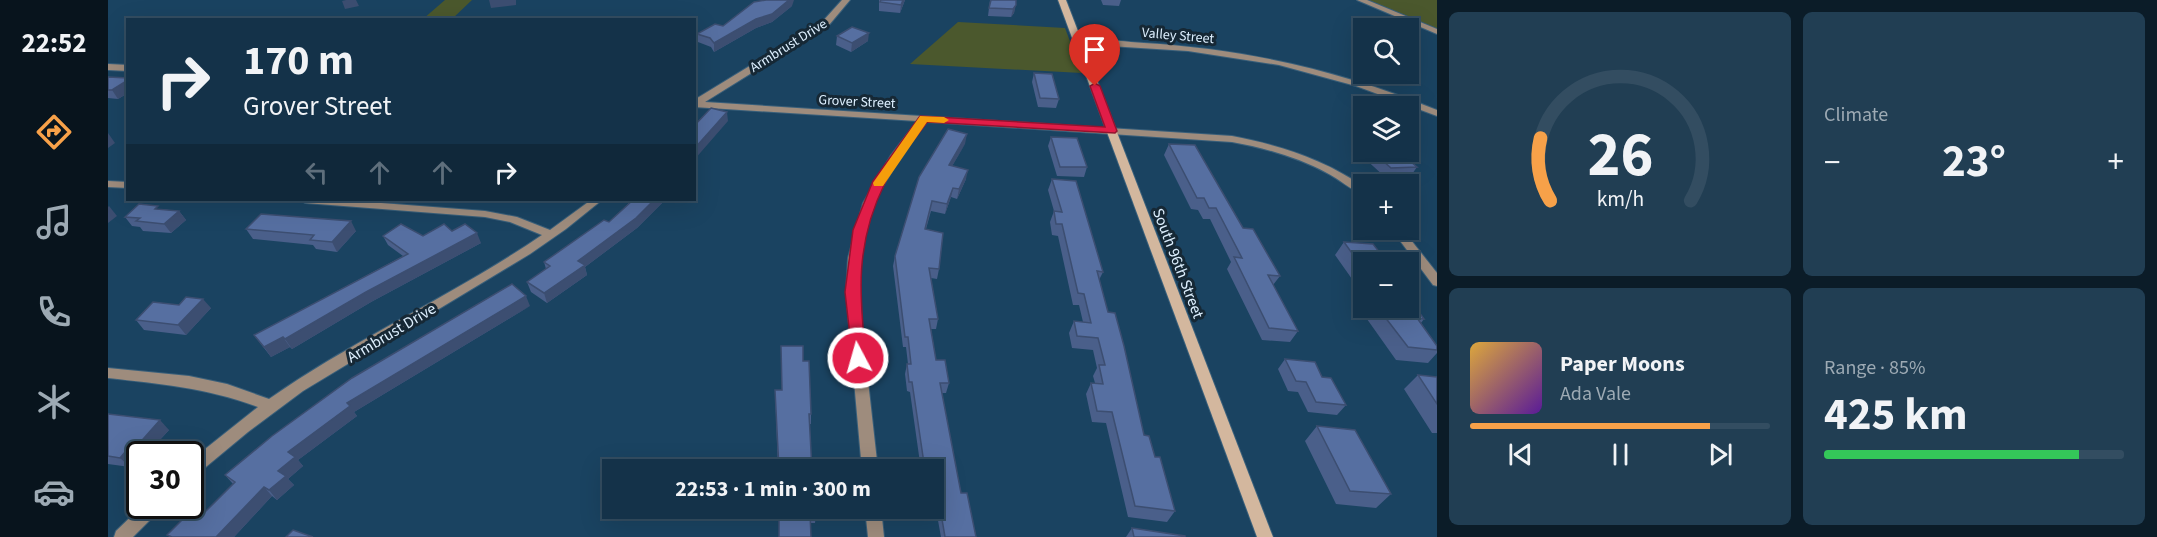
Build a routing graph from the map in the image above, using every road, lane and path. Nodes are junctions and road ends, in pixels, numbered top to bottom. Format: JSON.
{"nodes":[{"id":1,"x":846,"y":0,"type":"edge"},
{"id":2,"x":1062,"y":0,"type":"edge"},
{"id":3,"x":1361,"y":0,"type":"edge"},
{"id":4,"x":1437,"y":32,"type":"edge"},
{"id":5,"x":1078,"y":42,"type":"junction"},
{"id":6,"x":108,"y":67,"type":"edge"},
{"id":7,"x":126,"y":68,"type":"edge"},
{"id":8,"x":696,"y":103,"type":"edge"},
{"id":9,"x":696,"y":104,"type":"edge"},
{"id":10,"x":1437,"y":112,"type":"edge"},
{"id":11,"x":924,"y":119,"type":"junction"},
{"id":12,"x":1112,"y":131,"type":"junction"},
{"id":13,"x":108,"y":184,"type":"edge"},
{"id":14,"x":126,"y":185,"type":"edge"},
{"id":15,"x":1353,"y":186,"type":"edge"},
{"id":16,"x":318,"y":201,"type":"edge"},
{"id":17,"x":596,"y":201,"type":"edge"},
{"id":18,"x":551,"y":235,"type":"junction"},
{"id":19,"x":1405,"y":240,"type":"edge"},
{"id":20,"x":1437,"y":282,"type":"edge"},
{"id":21,"x":108,"y":374,"type":"edge"},
{"id":22,"x":271,"y":406,"type":"junction"},
{"id":23,"x":869,"y":459,"type":"edge"},
{"id":24,"x":204,"y":460,"type":"edge"},
{"id":25,"x":140,"y":519,"type":"edge"},
{"id":26,"x":874,"y":519,"type":"edge"},
{"id":27,"x":122,"y":537,"type":"edge"},
{"id":28,"x":876,"y":537,"type":"edge"},
{"id":29,"x":1265,"y":537,"type":"edge"}],
"edges":[{"from":1,"to":8,"type":"street","name":"Armbrust Drive"},
{"from":2,"to":5,"type":"street","name":"South 96th Street"},
{"from":3,"to":4,"type":"street"},
{"from":5,"to":10,"type":"street","name":"Valley Street"},
{"from":5,"to":12,"type":"street","name":"South 96th Street"},
{"from":6,"to":7,"type":"street"},
{"from":9,"to":11,"type":"street","name":"Grover Street"},
{"from":11,"to":12,"type":"street","name":"Grover Street"},
{"from":11,"to":23,"type":"street"},
{"from":12,"to":15,"type":"street","name":"Grover Street"},
{"from":12,"to":29,"type":"street","name":"South 96th Street"},
{"from":13,"to":14,"type":"street"},
{"from":16,"to":18,"type":"street"},
{"from":17,"to":18,"type":"street","name":"Armbrust Drive"},
{"from":18,"to":22,"type":"street","name":"Armbrust Drive"},
{"from":19,"to":20,"type":"street"},
{"from":21,"to":22,"type":"street"},
{"from":22,"to":24,"type":"street","name":"Armbrust Drive"},
{"from":25,"to":27,"type":"street"},
{"from":26,"to":28,"type":"street"}]}
